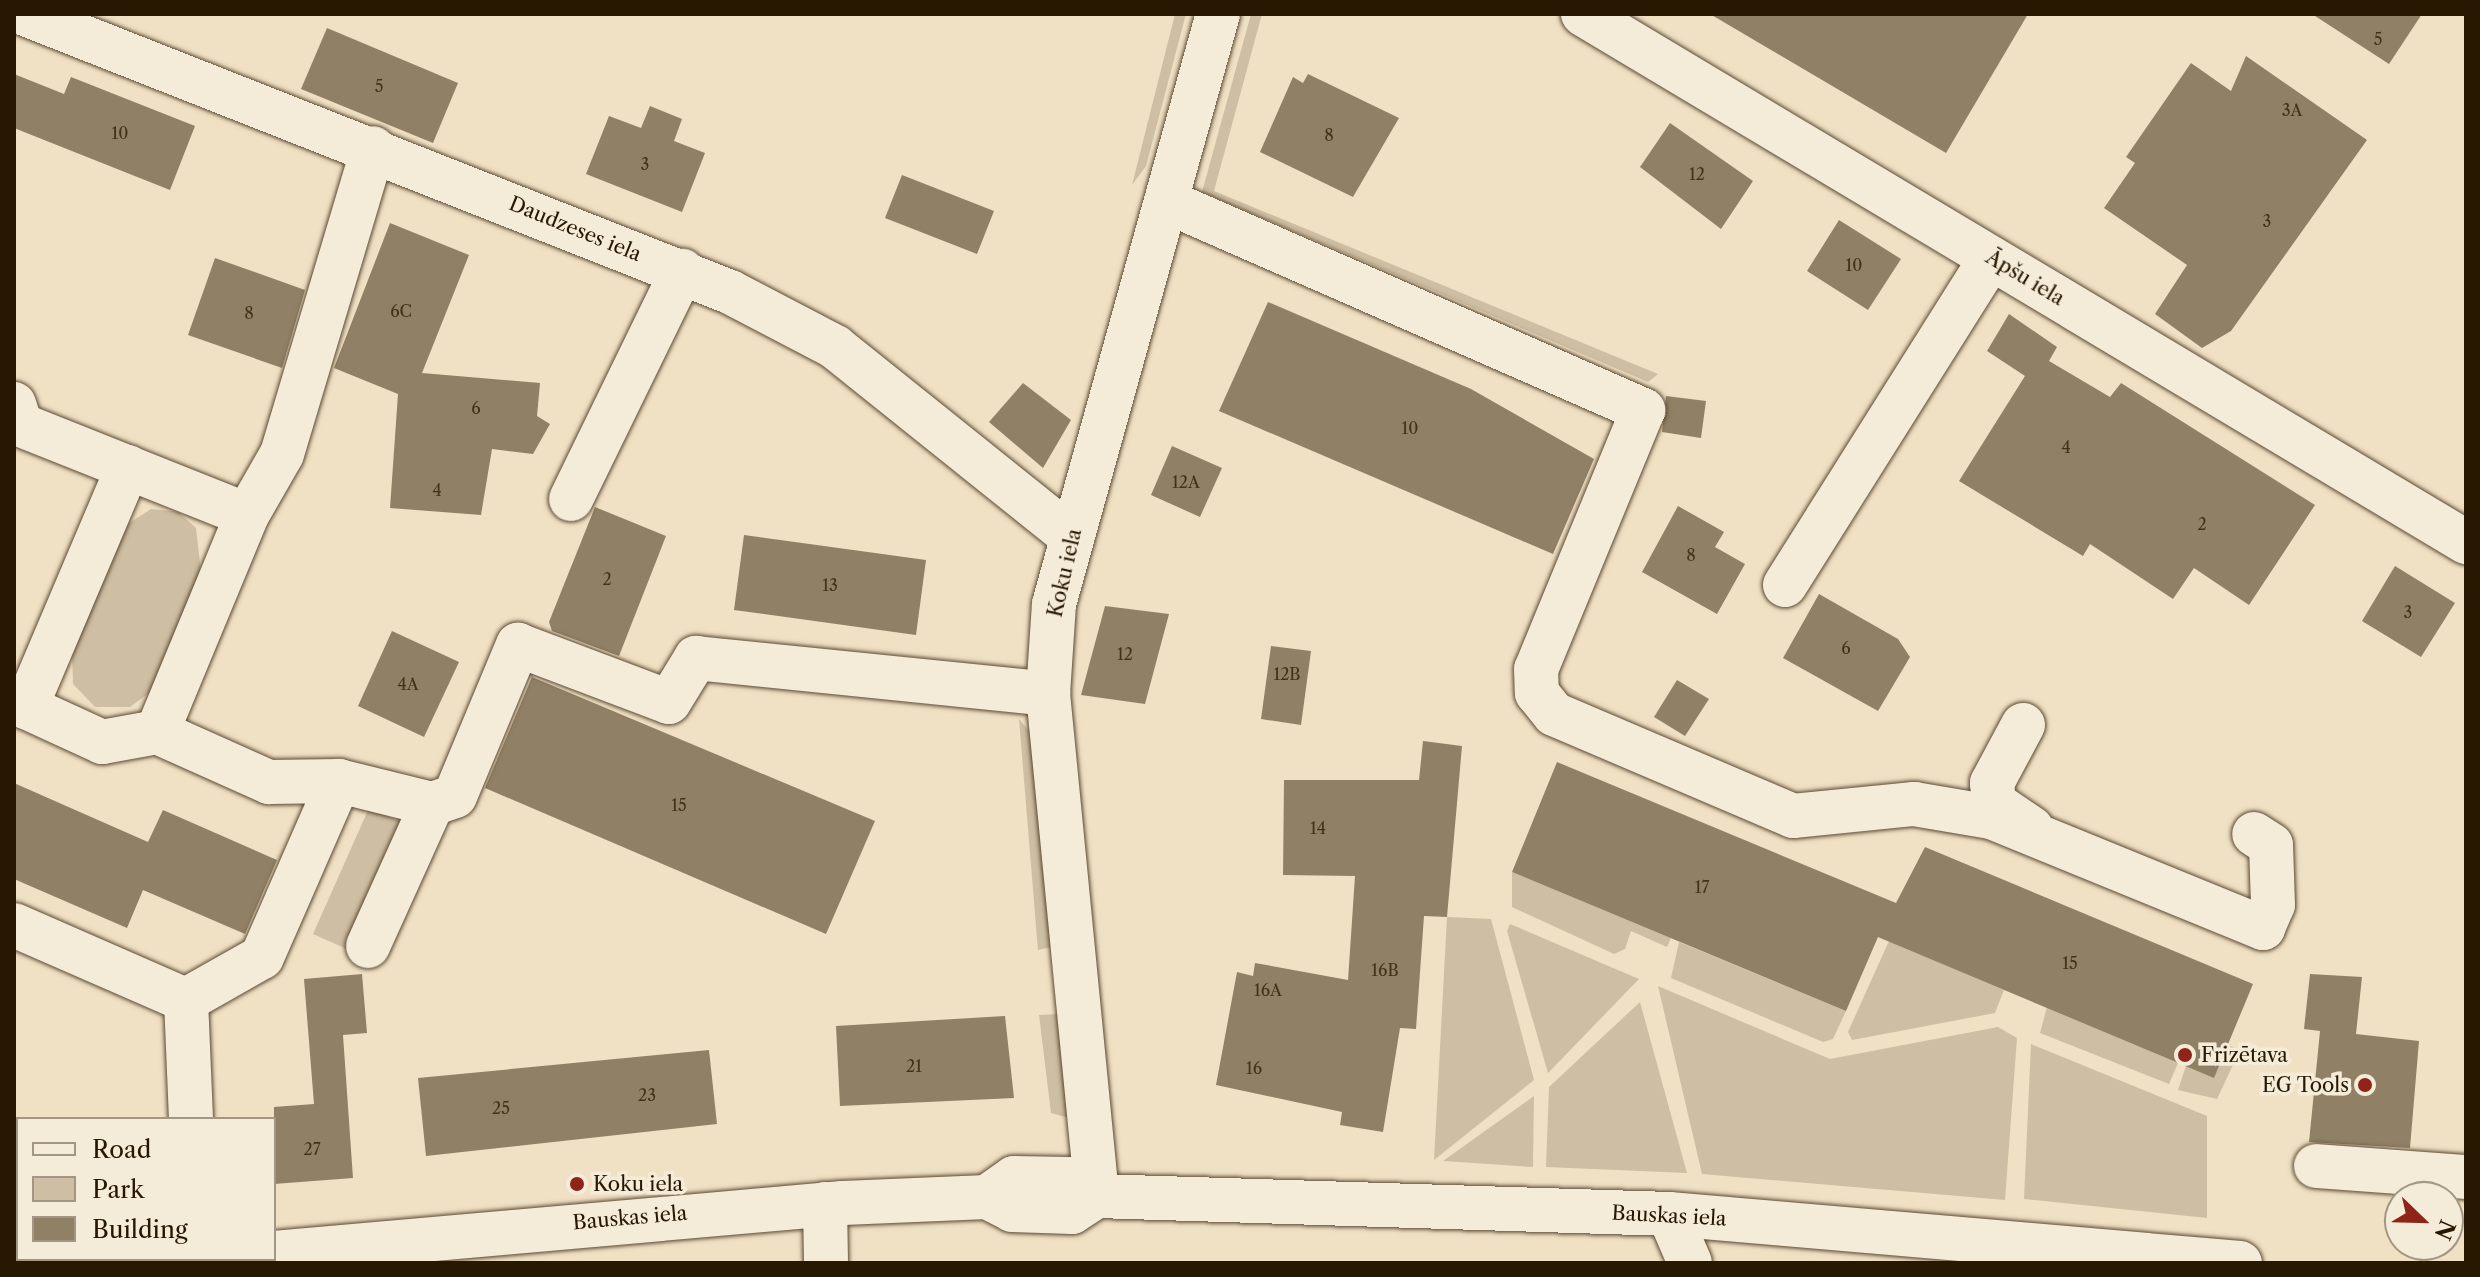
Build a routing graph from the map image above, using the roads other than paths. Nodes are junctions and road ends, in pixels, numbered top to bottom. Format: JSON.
{"nodes":[{"id":1,"x":25,"y":14,"type":"edge"},
{"id":2,"x":1218,"y":14,"type":"edge"},
{"id":3,"x":1583,"y":14,"type":"edge"},
{"id":4,"x":373,"y":148,"type":"junction"},
{"id":5,"x":1168,"y":202,"type":"junction"},
{"id":6,"x":1991,"y":258,"type":"junction"},
{"id":7,"x":682,"y":271,"type":"junction"},
{"id":8,"x":16,"y":423,"type":"edge"},
{"id":9,"x":128,"y":467,"type":"junction"},
{"id":10,"x":571,"y":499,"type":"dead end"},
{"id":11,"x":247,"y":515,"type":"junction"},
{"id":12,"x":1072,"y":537,"type":"junction"},
{"id":13,"x":2466,"y":542,"type":"edge"},
{"id":14,"x":1785,"y":585,"type":"dead end"},
{"id":15,"x":1048,"y":694,"type":"junction"},
{"id":16,"x":2023,"y":725,"type":"dead end"},
{"id":17,"x":157,"y":732,"type":"junction"},
{"id":18,"x":339,"y":781,"type":"junction"},
{"id":19,"x":432,"y":804,"type":"junction"},
{"id":20,"x":2039,"y":834,"type":"junction"},
{"id":21,"x":2254,"y":834,"type":"dead end"},
{"id":22,"x":14,"y":925,"type":"edge"},
{"id":23,"x":368,"y":946,"type":"dead end"},
{"id":24,"x":186,"y":1000,"type":"junction"},
{"id":25,"x":191,"y":1117,"type":"edge"},
{"id":26,"x":2316,"y":1166,"type":"dead end"},
{"id":27,"x":2466,"y":1177,"type":"edge"},
{"id":28,"x":1097,"y":1196,"type":"junction"},
{"id":29,"x":825,"y":1204,"type":"junction"},
{"id":30,"x":1669,"y":1214,"type":"junction"},
{"id":31,"x":276,"y":1253,"type":"edge"},
{"id":32,"x":826,"y":1263,"type":"edge"},
{"id":33,"x":1690,"y":1263,"type":"edge"},
{"id":34,"x":2240,"y":1263,"type":"edge"}],
"edges":[{"from":1,"to":4,"type":"street","name":"Daudzeses iela"},
{"from":2,"to":5,"type":"street","name":"Koku iela"},
{"from":3,"to":6,"type":"street","name":"Āpšu iela"},
{"from":4,"to":7,"type":"street","name":"Daudzeses iela"},
{"from":4,"to":11,"type":"street"},
{"from":5,"to":12,"type":"street","name":"Koku iela"},
{"from":5,"to":20,"type":"street"},
{"from":6,"to":13,"type":"street","name":"Āpšu iela"},
{"from":6,"to":14,"type":"street"},
{"from":7,"to":10,"type":"street"},
{"from":7,"to":12,"type":"street","name":"Daudzeses iela"},
{"from":8,"to":9,"type":"street"},
{"from":9,"to":11,"type":"street"},
{"from":9,"to":17,"type":"street"},
{"from":11,"to":17,"type":"street"},
{"from":12,"to":15,"type":"street","name":"Koku iela"},
{"from":15,"to":19,"type":"street"},
{"from":15,"to":28,"type":"street","name":"Koku iela"},
{"from":16,"to":20,"type":"street"},
{"from":17,"to":18,"type":"street"},
{"from":18,"to":19,"type":"street"},
{"from":18,"to":24,"type":"street"},
{"from":19,"to":23,"type":"street"},
{"from":20,"to":21,"type":"street"},
{"from":22,"to":24,"type":"street"},
{"from":24,"to":25,"type":"street"},
{"from":26,"to":27,"type":"street"},
{"from":28,"to":29,"type":"street","name":"Bauskas iela"},
{"from":28,"to":30,"type":"street","name":"Bauskas iela"},
{"from":29,"to":31,"type":"street","name":"Bauskas iela"},
{"from":29,"to":32,"type":"street"},
{"from":30,"to":33,"type":"street"},
{"from":30,"to":34,"type":"street","name":"Bauskas iela"}]}
